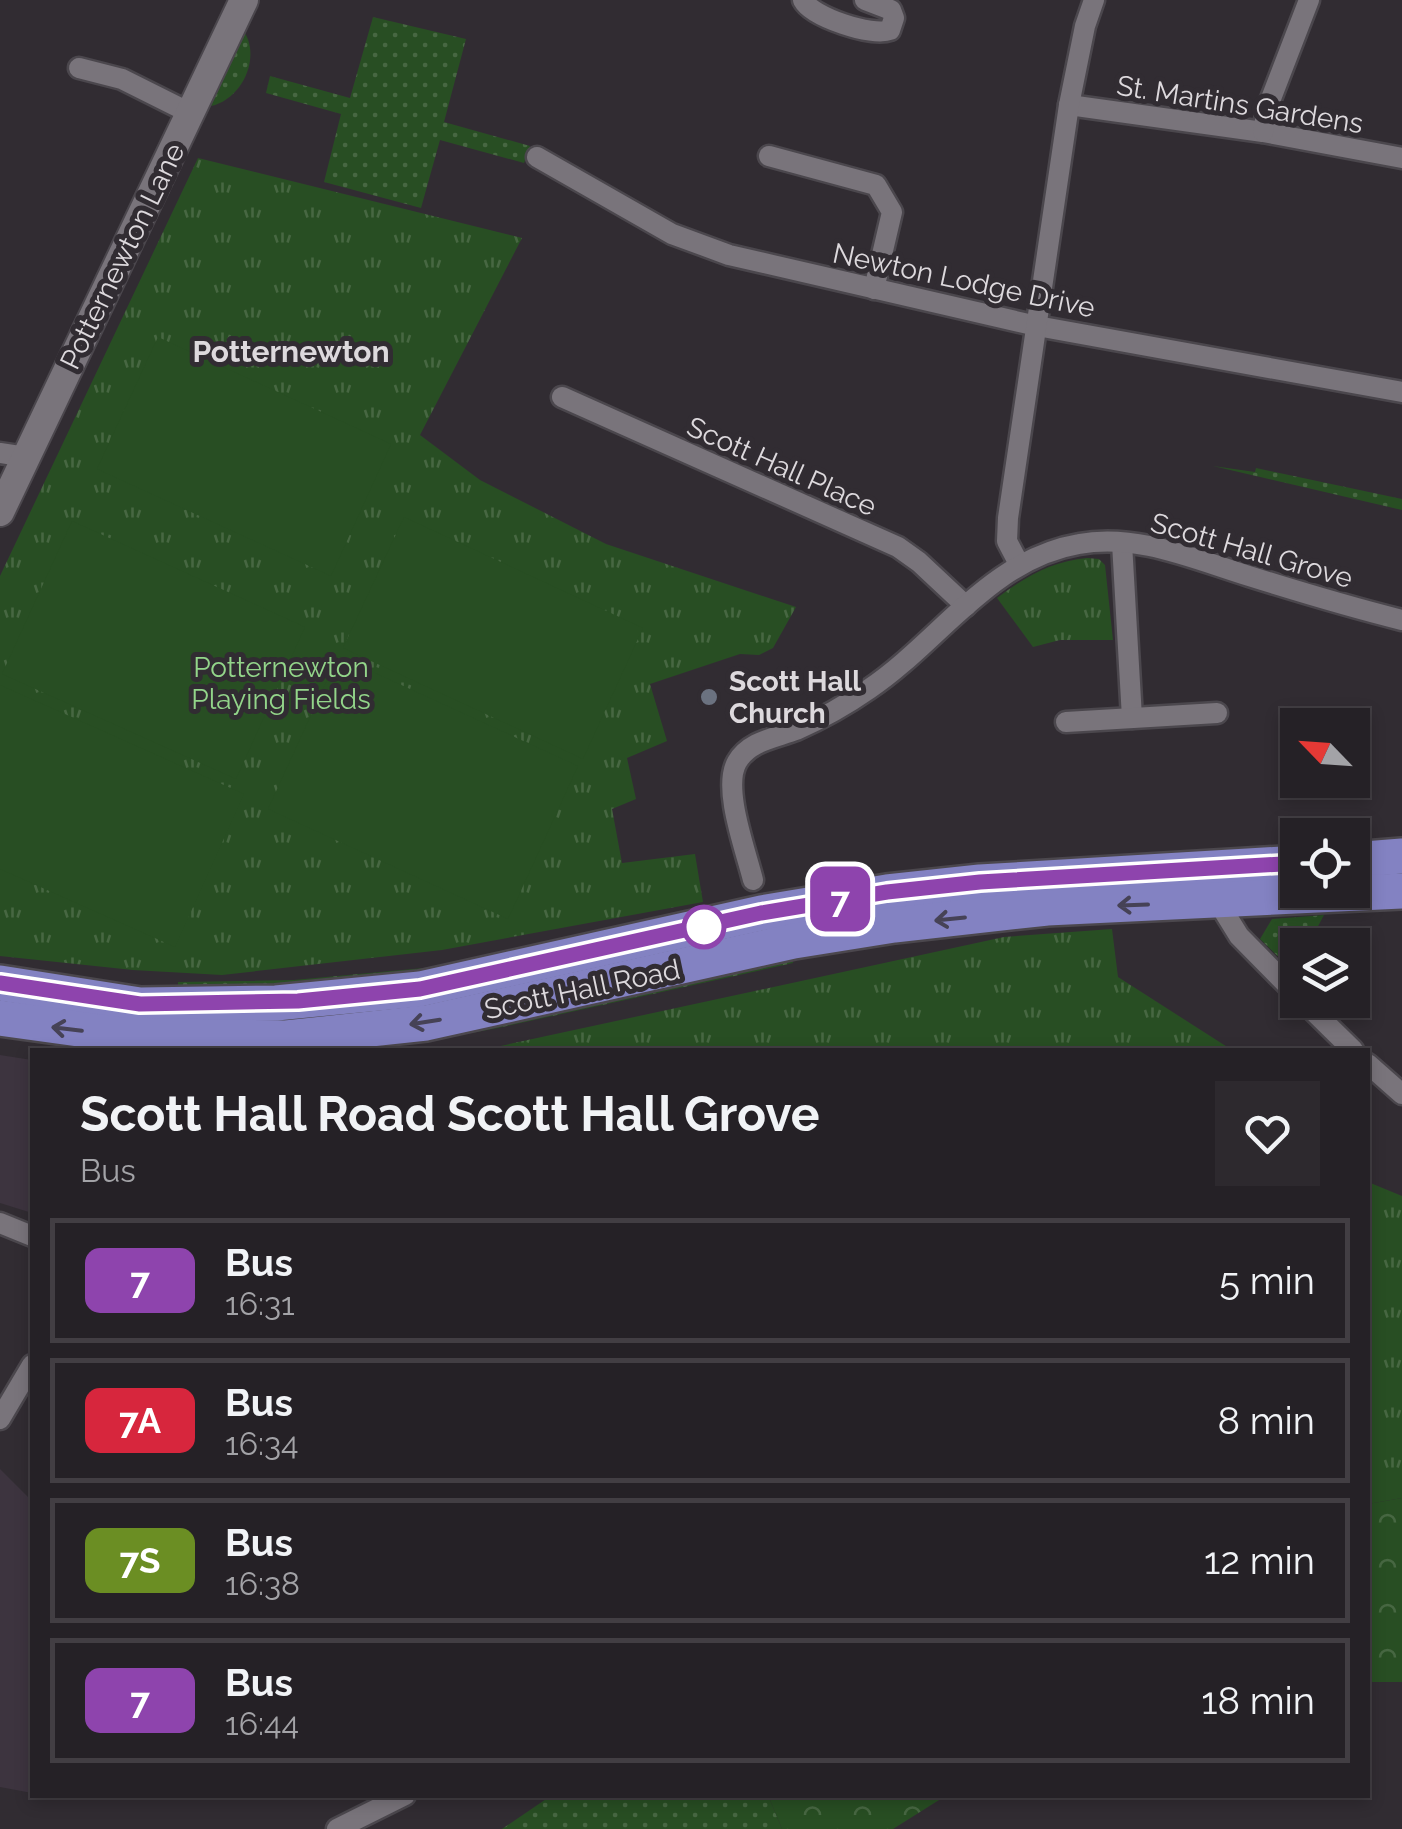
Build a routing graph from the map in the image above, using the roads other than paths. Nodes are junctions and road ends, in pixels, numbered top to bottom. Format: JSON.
{"nodes":[{"id":1,"x":244,"y":0,"type":"edge"},
{"id":2,"x":803,"y":0,"type":"edge"},
{"id":3,"x":865,"y":0,"type":"edge"},
{"id":4,"x":1094,"y":0,"type":"edge"},
{"id":5,"x":1309,"y":0,"type":"edge"},
{"id":6,"x":79,"y":68,"type":"dead end"},
{"id":7,"x":1069,"y":105,"type":"junction"},
{"id":8,"x":190,"y":113,"type":"junction"},
{"id":9,"x":1262,"y":132,"type":"junction"},
{"id":10,"x":769,"y":156,"type":"dead end"},
{"id":11,"x":536,"y":158,"type":"dead end"},
{"id":12,"x":1402,"y":158,"type":"edge"},
{"id":13,"x":874,"y":289,"type":"junction"},
{"id":14,"x":1037,"y":326,"type":"junction"},
{"id":15,"x":1402,"y":392,"type":"edge"},
{"id":16,"x":562,"y":397,"type":"dead end"},
{"id":17,"x":13,"y":455,"type":"edge"},
{"id":18,"x":0,"y":512,"type":"edge"},
{"id":19,"x":1122,"y":544,"type":"junction"},
{"id":20,"x":1019,"y":564,"type":"junction"},
{"id":21,"x":966,"y":606,"type":"junction"},
{"id":22,"x":1402,"y":620,"type":"edge"},
{"id":23,"x":1218,"y":713,"type":"dead end"},
{"id":24,"x":1132,"y":718,"type":"junction"},
{"id":25,"x":1066,"y":722,"type":"dead end"},
{"id":26,"x":1402,"y":856,"type":"edge"},
{"id":27,"x":1370,"y":859,"type":"edge"},
{"id":28,"x":1280,"y":868,"type":"edge"},
{"id":29,"x":752,"y":880,"type":"dead end"},
{"id":30,"x":1216,"y":885,"type":"junction"},
{"id":31,"x":1402,"y":891,"type":"edge"},
{"id":32,"x":675,"y":951,"type":"junction"},
{"id":33,"x":1280,"y":978,"type":"edge"},
{"id":34,"x":0,"y":983,"type":"edge"},
{"id":35,"x":254,"y":1003,"type":"junction"},
{"id":36,"x":0,"y":1018,"type":"edge"},
{"id":37,"x":1320,"y":1018,"type":"edge"},
{"id":38,"x":256,"y":1039,"type":"junction"},
{"id":39,"x":1351,"y":1048,"type":"edge"},
{"id":40,"x":1370,"y":1066,"type":"edge"},
{"id":41,"x":1402,"y":1094,"type":"edge"},
{"id":42,"x":0,"y":1223,"type":"edge"},
{"id":43,"x":30,"y":1235,"type":"edge"},
{"id":44,"x":30,"y":1368,"type":"edge"},
{"id":45,"x":0,"y":1419,"type":"edge"},
{"id":46,"x":399,"y":1798,"type":"edge"},
{"id":47,"x":337,"y":1829,"type":"edge"}],
"edges":[{"from":1,"to":8,"type":"main road","name":"Potternewton Lane"},
{"from":2,"to":3,"type":"street"},
{"from":4,"to":7,"type":"street"},
{"from":5,"to":9,"type":"street"},
{"from":6,"to":8,"type":"street"},
{"from":7,"to":9,"type":"street","name":"St. Martins Gardens"},
{"from":7,"to":14,"type":"street"},
{"from":8,"to":17,"type":"main road","name":"Potternewton Lane"},
{"from":9,"to":12,"type":"street","name":"St. Martins Gardens"},
{"from":10,"to":13,"type":"street"},
{"from":11,"to":13,"type":"street","name":"Newton Lodge Drive"},
{"from":13,"to":14,"type":"street","name":"Newton Lodge Drive"},
{"from":14,"to":15,"type":"street","name":"Newton Lodge Drive"},
{"from":14,"to":20,"type":"street"},
{"from":16,"to":21,"type":"street","name":"Scott Hall Place"},
{"from":17,"to":18,"type":"main road","name":"Potternewton Lane"},
{"from":19,"to":20,"type":"street","name":"Scott Hall Grove"},
{"from":19,"to":22,"type":"street","name":"Scott Hall Grove"},
{"from":19,"to":24,"type":"street"},
{"from":20,"to":21,"type":"street","name":"Scott Hall Grove"},
{"from":21,"to":29,"type":"street","name":"Scott Hall Grove"},
{"from":23,"to":24,"type":"street"},
{"from":24,"to":25,"type":"street"},
{"from":26,"to":27,"type":"highway"},
{"from":28,"to":30,"type":"highway","name":"Scott Hall Road"},
{"from":30,"to":31,"type":"highway","name":"Scott Hall Road"},
{"from":30,"to":32,"type":"highway","name":"Scott Hall Road"},
{"from":30,"to":33,"type":"street"},
{"from":32,"to":35,"type":"highway","name":"Scott Hall Road"},
{"from":32,"to":38,"type":"highway","name":"Scott Hall Road","one_way":true},
{"from":34,"to":35,"type":"highway","name":"Scott Hall Road"},
{"from":35,"to":38,"type":"highway"},
{"from":38,"to":36,"type":"highway","name":"Scott Hall Road","one_way":true},
{"from":37,"to":39,"type":"street"},
{"from":40,"to":41,"type":"street"},
{"from":42,"to":43,"type":"street"},
{"from":44,"to":45,"type":"street"},
{"from":46,"to":47,"type":"street"}]}
